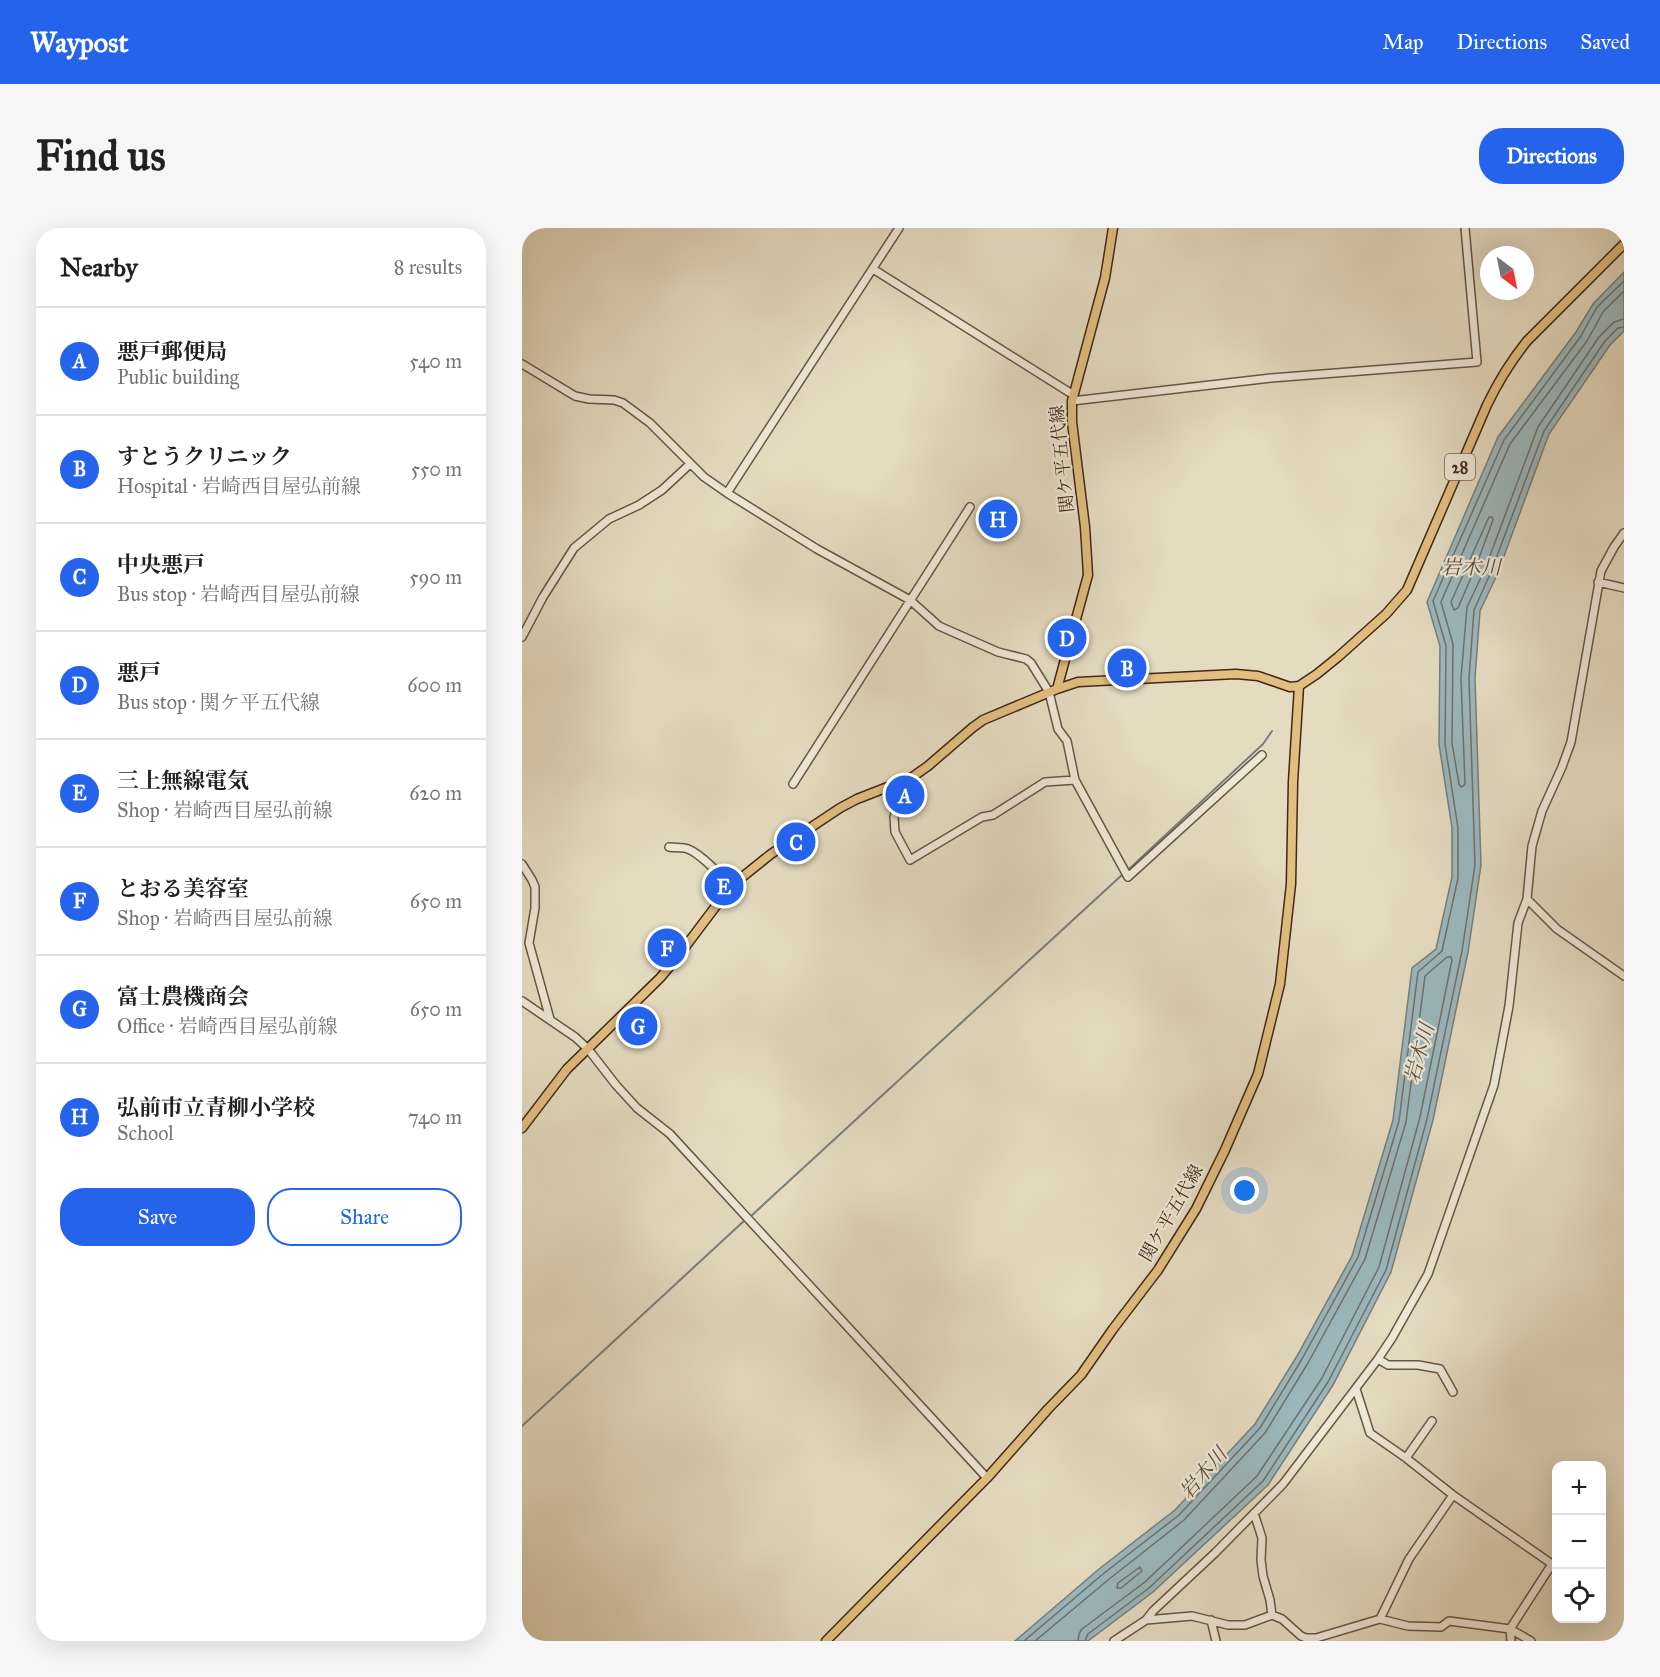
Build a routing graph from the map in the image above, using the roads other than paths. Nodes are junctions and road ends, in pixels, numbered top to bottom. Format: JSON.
{"nodes":[{"id":1,"x":899,"y":228,"type":"edge"},
{"id":2,"x":1113,"y":228,"type":"edge"},
{"id":3,"x":1464,"y":228,"type":"edge"},
{"id":4,"x":1624,"y":244,"type":"edge"},
{"id":5,"x":873,"y":269,"type":"junction"},
{"id":6,"x":522,"y":364,"type":"edge"},
{"id":7,"x":1072,"y":397,"type":"junction"},
{"id":8,"x":690,"y":464,"type":"junction"},
{"id":9,"x":727,"y":493,"type":"junction"},
{"id":10,"x":970,"y":507,"type":"dead end"},
{"id":11,"x":1624,"y":533,"type":"edge"},
{"id":12,"x":1598,"y":582,"type":"junction"},
{"id":13,"x":1624,"y":588,"type":"edge"},
{"id":14,"x":910,"y":600,"type":"junction"},
{"id":15,"x":522,"y":637,"type":"edge"},
{"id":16,"x":1299,"y":686,"type":"junction"},
{"id":17,"x":1053,"y":690,"type":"junction"},
{"id":18,"x":1262,"y":755,"type":"dead end"},
{"id":19,"x":1075,"y":780,"type":"junction"},
{"id":20,"x":793,"y":784,"type":"dead end"},
{"id":21,"x":890,"y":787,"type":"junction"},
{"id":22,"x":669,"y":847,"type":"dead end"},
{"id":23,"x":522,"y":864,"type":"edge"},
{"id":24,"x":731,"y":886,"type":"junction"},
{"id":25,"x":1527,"y":899,"type":"junction"},
{"id":26,"x":1624,"y":975,"type":"edge"},
{"id":27,"x":522,"y":1001,"type":"edge"},
{"id":28,"x":550,"y":1019,"type":"junction"},
{"id":29,"x":588,"y":1049,"type":"junction"},
{"id":30,"x":522,"y":1128,"type":"edge"},
{"id":31,"x":1378,"y":1359,"type":"junction"},
{"id":32,"x":1356,"y":1389,"type":"junction"},
{"id":33,"x":1453,"y":1392,"type":"dead end"},
{"id":34,"x":1432,"y":1420,"type":"dead end"},
{"id":35,"x":1406,"y":1458,"type":"junction"},
{"id":36,"x":987,"y":1478,"type":"junction"},
{"id":37,"x":1452,"y":1495,"type":"junction"},
{"id":38,"x":1254,"y":1513,"type":"junction"},
{"id":39,"x":1272,"y":1615,"type":"junction"},
{"id":40,"x":1380,"y":1619,"type":"junction"},
{"id":41,"x":1146,"y":1620,"type":"junction"},
{"id":42,"x":1211,"y":1620,"type":"junction"},
{"id":43,"x":1510,"y":1629,"type":"junction"},
{"id":44,"x":1316,"y":1640,"type":"edge"},
{"id":45,"x":826,"y":1641,"type":"edge"},
{"id":46,"x":1114,"y":1641,"type":"edge"},
{"id":47,"x":1216,"y":1641,"type":"edge"},
{"id":48,"x":1511,"y":1641,"type":"edge"},
{"id":49,"x":1531,"y":1641,"type":"edge"}],
"edges":[{"from":1,"to":5,"type":"street"},
{"from":2,"to":7,"type":"main road","name":"関ケ平五代線"},
{"from":3,"to":7,"type":"street"},
{"from":4,"to":16,"type":"main road","number":"28"},
{"from":5,"to":7,"type":"street"},
{"from":5,"to":9,"type":"street"},
{"from":6,"to":8,"type":"street"},
{"from":7,"to":17,"type":"main road","name":"関ケ平五代線"},
{"from":8,"to":9,"type":"street"},
{"from":8,"to":15,"type":"street"},
{"from":9,"to":14,"type":"street"},
{"from":10,"to":14,"type":"street"},
{"from":11,"to":12,"type":"street"},
{"from":12,"to":13,"type":"street"},
{"from":12,"to":25,"type":"street"},
{"from":14,"to":17,"type":"street"},
{"from":14,"to":20,"type":"street"},
{"from":16,"to":17,"type":"main road"},
{"from":16,"to":36,"type":"main road","name":"関ケ平五代線"},
{"from":17,"to":19,"type":"street"},
{"from":17,"to":21,"type":"main road"},
{"from":18,"to":19,"type":"street"},
{"from":19,"to":21,"type":"street"},
{"from":21,"to":24,"type":"main road"},
{"from":22,"to":24,"type":"street"},
{"from":23,"to":28,"type":"street"},
{"from":24,"to":29,"type":"main road"},
{"from":25,"to":26,"type":"street"},
{"from":25,"to":31,"type":"street"},
{"from":27,"to":28,"type":"street"},
{"from":28,"to":29,"type":"street"},
{"from":29,"to":30,"type":"main road"},
{"from":29,"to":36,"type":"street"},
{"from":31,"to":32,"type":"street"},
{"from":31,"to":33,"type":"street"},
{"from":32,"to":35,"type":"street"},
{"from":32,"to":38,"type":"street"},
{"from":34,"to":35,"type":"street"},
{"from":35,"to":37,"type":"street"},
{"from":36,"to":45,"type":"main road","name":"関ケ平五代線"},
{"from":37,"to":40,"type":"street"},
{"from":37,"to":43,"type":"street"},
{"from":38,"to":39,"type":"street"},
{"from":38,"to":41,"type":"street"},
{"from":39,"to":42,"type":"street"},
{"from":39,"to":44,"type":"street"},
{"from":40,"to":43,"type":"street"},
{"from":40,"to":44,"type":"street"},
{"from":41,"to":42,"type":"street"},
{"from":41,"to":46,"type":"street"},
{"from":42,"to":47,"type":"street"},
{"from":43,"to":48,"type":"street"},
{"from":43,"to":49,"type":"street"}]}
